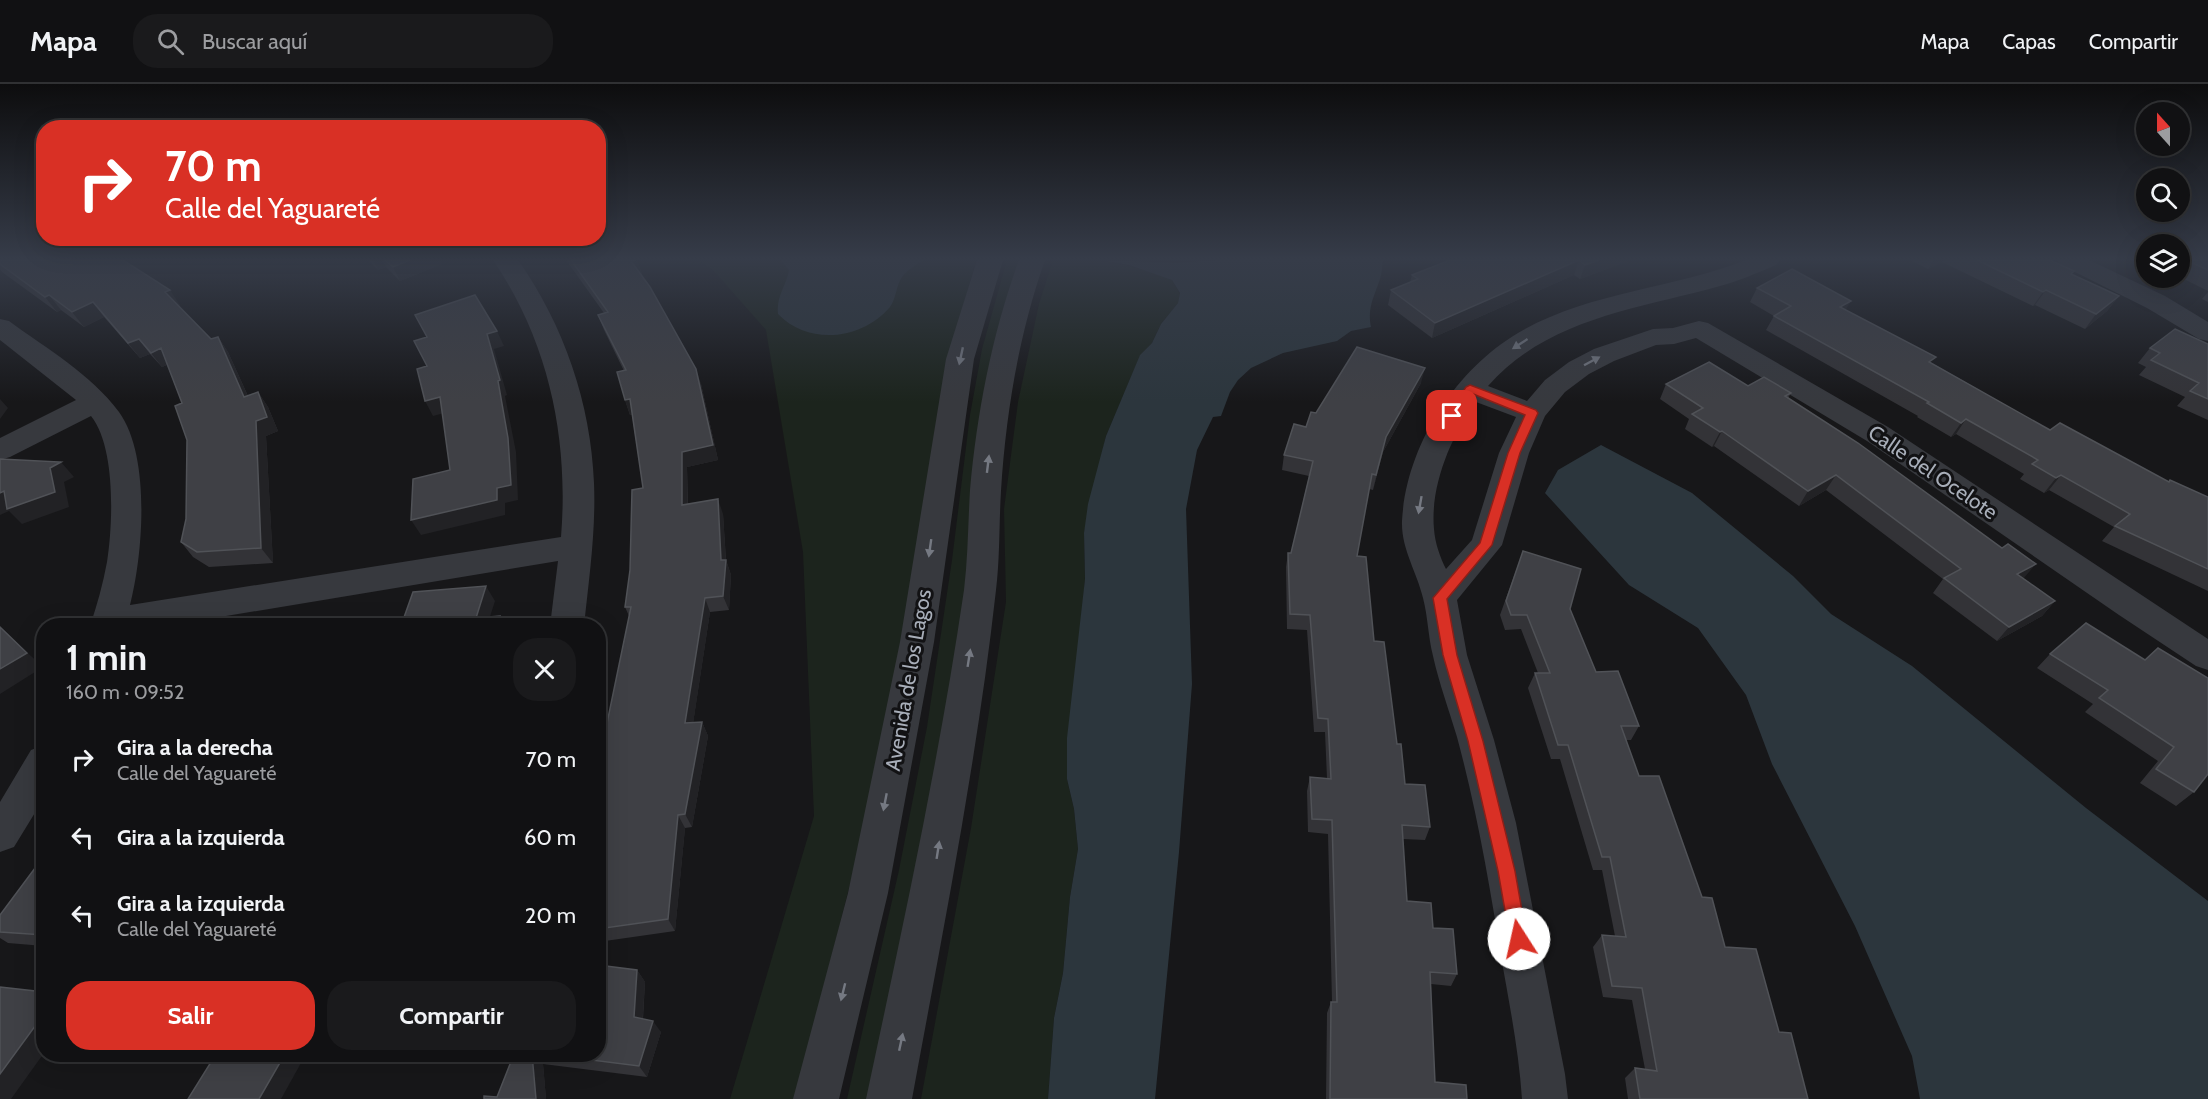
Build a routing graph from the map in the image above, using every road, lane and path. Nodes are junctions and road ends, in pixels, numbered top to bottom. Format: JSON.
{"nodes":[{"id":1,"x":536,"y":307,"type":"edge"},
{"id":2,"x":975,"y":307,"type":"edge"},
{"id":3,"x":1016,"y":307,"type":"edge"},
{"id":4,"x":1599,"y":307,"type":"edge"},
{"id":5,"x":1626,"y":307,"type":"edge"},
{"id":6,"x":1686,"y":307,"type":"edge"},
{"id":7,"x":1698,"y":307,"type":"edge"},
{"id":8,"x":2165,"y":307,"type":"edge"},
{"id":9,"x":1698,"y":316,"type":"junction"},
{"id":10,"x":0,"y":327,"type":"edge"},
{"id":11,"x":2208,"y":333,"type":"edge"},
{"id":12,"x":1653,"y":337,"type":"junction"},
{"id":13,"x":1470,"y":389,"type":"junction"},
{"id":14,"x":95,"y":402,"type":"junction"},
{"id":15,"x":1532,"y":413,"type":"junction"},
{"id":16,"x":0,"y":450,"type":"edge"},
{"id":17,"x":576,"y":546,"type":"junction"},
{"id":18,"x":1440,"y":598,"type":"junction"},
{"id":19,"x":108,"y":618,"type":"edge"},
{"id":20,"x":143,"y":618,"type":"edge"},
{"id":21,"x":568,"y":618,"type":"edge"},
{"id":22,"x":2208,"y":656,"type":"edge"},
{"id":23,"x":36,"y":776,"type":"edge"},
{"id":24,"x":0,"y":835,"type":"edge"},
{"id":25,"x":816,"y":1099,"type":"edge"},
{"id":26,"x":889,"y":1099,"type":"edge"},
{"id":27,"x":1545,"y":1099,"type":"edge"}],
"edges":[{"from":1,"to":17,"type":"street"},
{"from":2,"to":25,"type":"street","name":"Avenida de los Lagos","one_way":true},
{"from":26,"to":3,"type":"street","one_way":true},
{"from":4,"to":13,"type":"street","one_way":true},
{"from":5,"to":12,"type":"street"},
{"from":6,"to":9,"type":"street","name":"Calle del Ocelote"},
{"from":7,"to":9,"type":"street"},
{"from":8,"to":11,"type":"street"},
{"from":9,"to":12,"type":"street"},
{"from":9,"to":22,"type":"street","name":"Calle del Ocelote"},
{"from":10,"to":14,"type":"street"},
{"from":15,"to":12,"type":"street","one_way":true},
{"from":13,"to":15,"type":"street"},
{"from":13,"to":18,"type":"street","one_way":true},
{"from":14,"to":16,"type":"street"},
{"from":14,"to":19,"type":"street"},
{"from":15,"to":18,"type":"street"},
{"from":17,"to":20,"type":"street"},
{"from":17,"to":21,"type":"street"},
{"from":18,"to":27,"type":"street"},
{"from":23,"to":24,"type":"street"}]}
